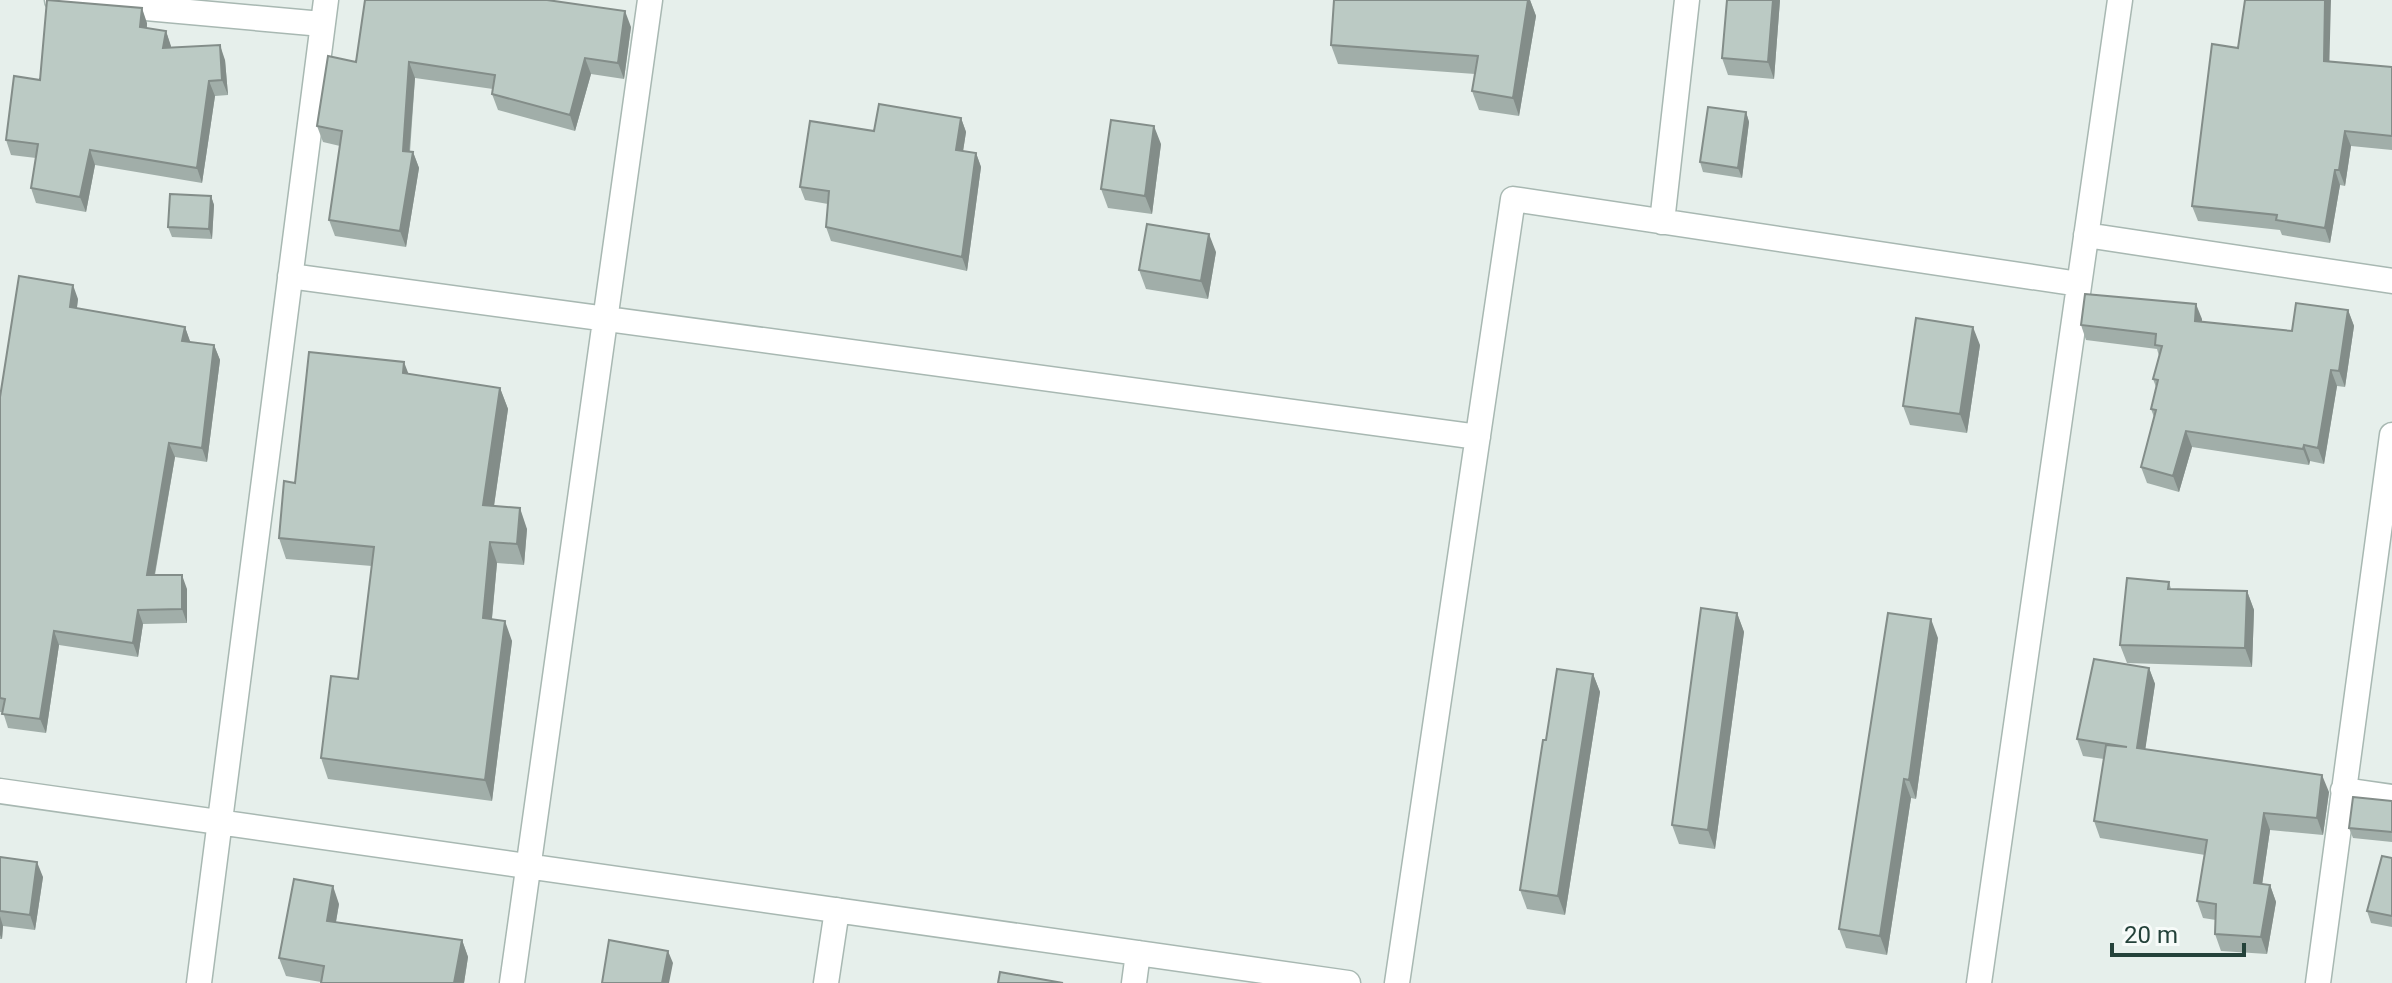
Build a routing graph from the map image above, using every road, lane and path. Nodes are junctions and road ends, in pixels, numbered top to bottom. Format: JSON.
{"nodes":[{"id":1,"x":57,"y":0,"type":"edge"},
{"id":2,"x":650,"y":0,"type":"edge"},
{"id":3,"x":1687,"y":0,"type":"edge"},
{"id":4,"x":2120,"y":0,"type":"edge"},
{"id":5,"x":324,"y":12,"type":"edge"},
{"id":6,"x":1662,"y":222,"type":"junction"},
{"id":7,"x":2086,"y":235,"type":"junction"},
{"id":8,"x":290,"y":276,"type":"junction"},
{"id":9,"x":2392,"y":281,"type":"edge"},
{"id":10,"x":2079,"y":284,"type":"junction"},
{"id":11,"x":605,"y":317,"type":"junction"},
{"id":12,"x":2392,"y":435,"type":"edge"},
{"id":13,"x":1478,"y":437,"type":"junction"},
{"id":14,"x":2387,"y":513,"type":"edge"},
{"id":15,"x":2343,"y":790,"type":"junction"},
{"id":16,"x":0,"y":791,"type":"edge"},
{"id":17,"x":2392,"y":797,"type":"edge"},
{"id":18,"x":220,"y":820,"type":"junction"},
{"id":19,"x":527,"y":866,"type":"junction"},
{"id":20,"x":837,"y":910,"type":"junction"},
{"id":21,"x":1138,"y":953,"type":"junction"},
{"id":22,"x":199,"y":983,"type":"edge"},
{"id":23,"x":512,"y":983,"type":"edge"},
{"id":24,"x":826,"y":983,"type":"edge"},
{"id":25,"x":1134,"y":983,"type":"edge"},
{"id":26,"x":1348,"y":983,"type":"edge"},
{"id":27,"x":1397,"y":983,"type":"edge"},
{"id":28,"x":1979,"y":983,"type":"edge"},
{"id":29,"x":2318,"y":983,"type":"edge"}],
"edges":[{"from":1,"to":5,"type":"street"},
{"from":2,"to":11,"type":"street"},
{"from":3,"to":6,"type":"street"},
{"from":4,"to":7,"type":"street"},
{"from":5,"to":8,"type":"street"},
{"from":6,"to":10,"type":"street"},
{"from":6,"to":13,"type":"street"},
{"from":7,"to":9,"type":"street"},
{"from":7,"to":10,"type":"street"},
{"from":8,"to":11,"type":"street"},
{"from":8,"to":18,"type":"street"},
{"from":10,"to":28,"type":"street"},
{"from":11,"to":13,"type":"street"},
{"from":11,"to":19,"type":"street"},
{"from":12,"to":14,"type":"street"},
{"from":13,"to":27,"type":"street"},
{"from":14,"to":15,"type":"street"},
{"from":15,"to":17,"type":"street"},
{"from":15,"to":29,"type":"street"},
{"from":16,"to":18,"type":"street"},
{"from":18,"to":19,"type":"street"},
{"from":18,"to":22,"type":"street"},
{"from":19,"to":20,"type":"street"},
{"from":19,"to":23,"type":"street"},
{"from":20,"to":21,"type":"street"},
{"from":20,"to":24,"type":"street"},
{"from":21,"to":25,"type":"street"},
{"from":21,"to":26,"type":"street"}]}
